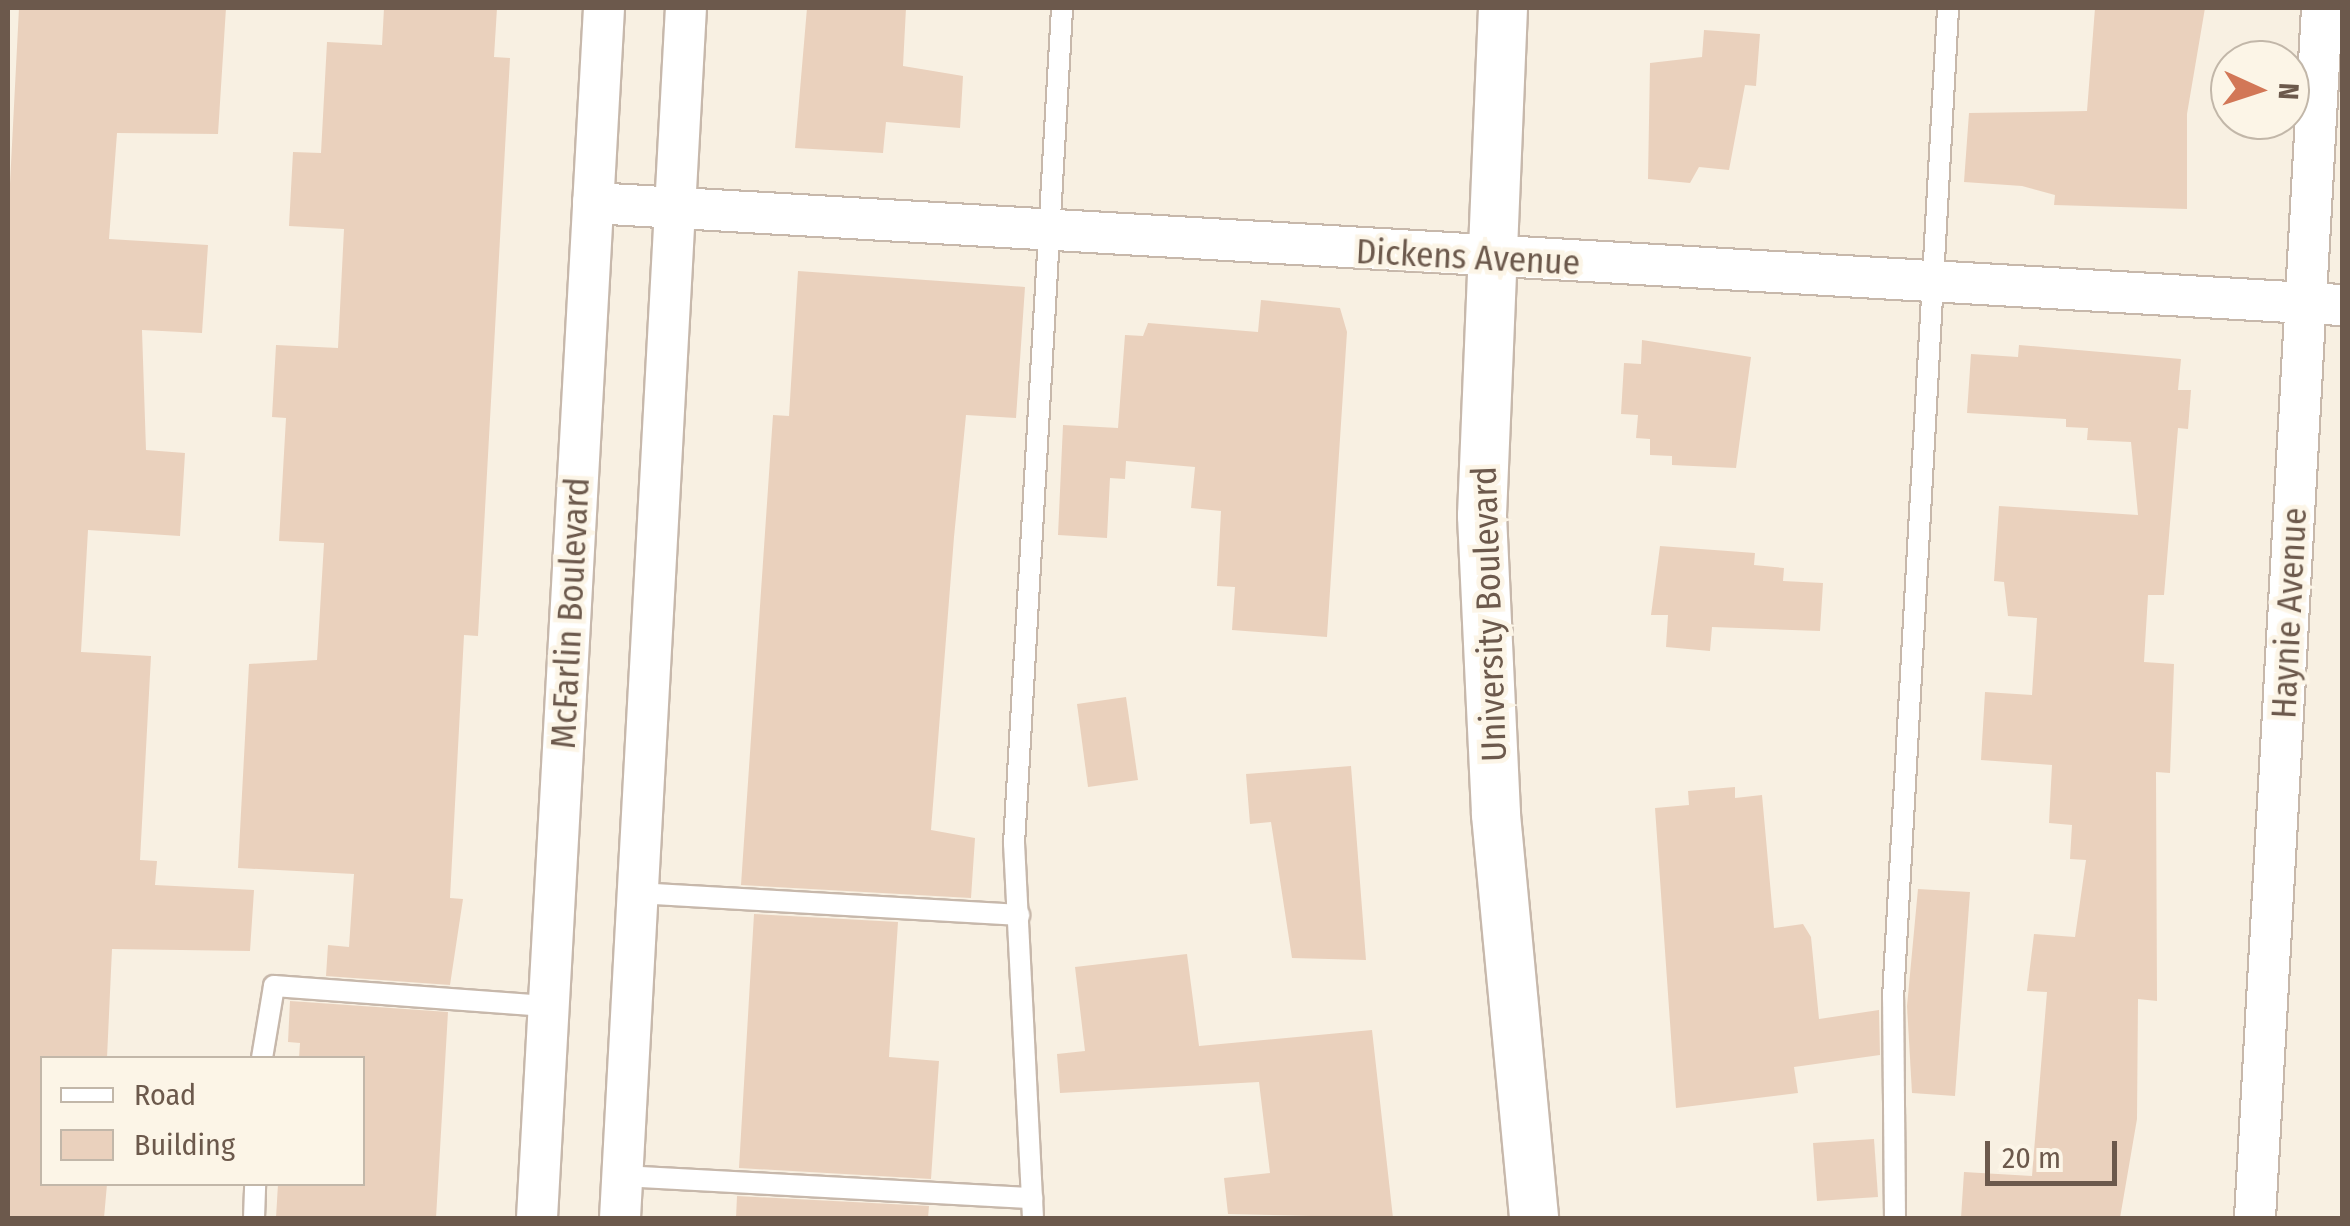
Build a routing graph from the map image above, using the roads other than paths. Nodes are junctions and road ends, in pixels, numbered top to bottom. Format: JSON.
{"nodes":[{"id":1,"x":604,"y":8,"type":"edge"},
{"id":2,"x":686,"y":8,"type":"edge"},
{"id":3,"x":1062,"y":8,"type":"edge"},
{"id":4,"x":1503,"y":8,"type":"edge"},
{"id":5,"x":1948,"y":8,"type":"edge"},
{"id":6,"x":2322,"y":8,"type":"edge"},
{"id":7,"x":593,"y":203,"type":"junction"},
{"id":8,"x":675,"y":208,"type":"junction"},
{"id":9,"x":1048,"y":232,"type":"junction"},
{"id":10,"x":1488,"y":258,"type":"junction"},
{"id":11,"x":1932,"y":279,"type":"junction"},
{"id":12,"x":2324,"y":303,"type":"edge"},
{"id":13,"x":638,"y":894,"type":"junction"},
{"id":14,"x":1018,"y":915,"type":"junction"},
{"id":15,"x":548,"y":1006,"type":"junction"},
{"id":16,"x":262,"y":1056,"type":"edge"},
{"id":17,"x":623,"y":1176,"type":"junction"},
{"id":18,"x":256,"y":1186,"type":"edge"},
{"id":19,"x":1032,"y":1208,"type":"edge"},
{"id":20,"x":254,"y":1218,"type":"edge"},
{"id":21,"x":537,"y":1218,"type":"edge"},
{"id":22,"x":620,"y":1218,"type":"edge"},
{"id":23,"x":1534,"y":1218,"type":"edge"},
{"id":24,"x":1895,"y":1218,"type":"edge"},
{"id":25,"x":2254,"y":1218,"type":"edge"}],
"edges":[{"from":1,"to":7,"type":"street","name":"McFarlin Boulevard"},
{"from":2,"to":8,"type":"street"},
{"from":3,"to":9,"type":"lane"},
{"from":4,"to":10,"type":"street","name":"University Boulevard"},
{"from":5,"to":11,"type":"lane"},
{"from":6,"to":12,"type":"street","name":"Haynie Avenue"},
{"from":7,"to":8,"type":"street","name":"Dickens Avenue"},
{"from":7,"to":15,"type":"street","name":"McFarlin Boulevard"},
{"from":8,"to":9,"type":"street","name":"Dickens Avenue"},
{"from":8,"to":13,"type":"street"},
{"from":9,"to":10,"type":"street","name":"Dickens Avenue"},
{"from":9,"to":14,"type":"lane"},
{"from":10,"to":11,"type":"street","name":"Dickens Avenue"},
{"from":10,"to":23,"type":"street","name":"University Boulevard"},
{"from":11,"to":12,"type":"street","name":"Dickens Avenue"},
{"from":11,"to":24,"type":"lane"},
{"from":12,"to":25,"type":"street","name":"Haynie Avenue"},
{"from":13,"to":14,"type":"lane"},
{"from":13,"to":17,"type":"street"},
{"from":14,"to":19,"type":"lane"},
{"from":15,"to":16,"type":"lane"},
{"from":15,"to":21,"type":"street","name":"McFarlin Boulevard"},
{"from":17,"to":19,"type":"lane"},
{"from":17,"to":22,"type":"street"},
{"from":18,"to":20,"type":"lane"}]}
